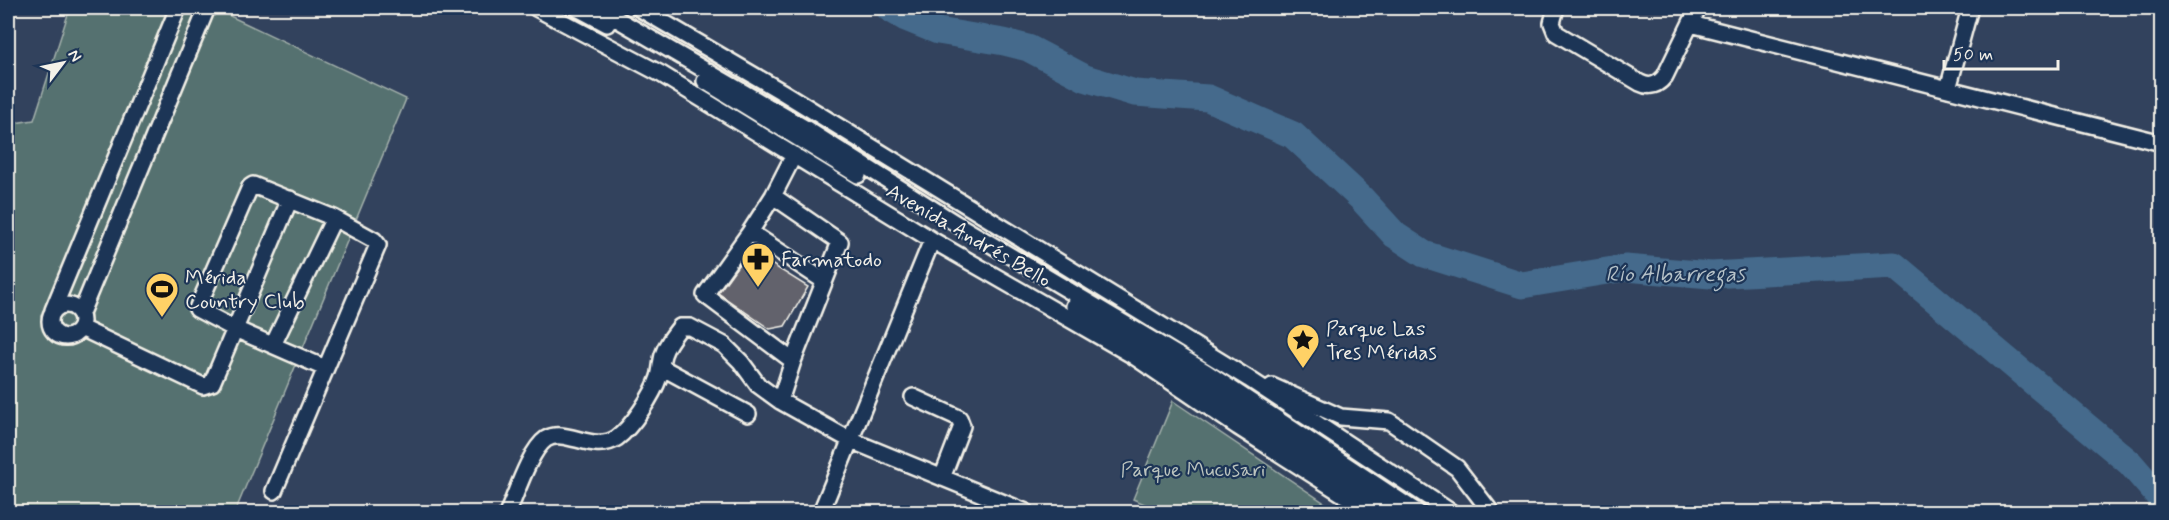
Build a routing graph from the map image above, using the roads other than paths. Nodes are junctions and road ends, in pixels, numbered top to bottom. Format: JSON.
{"nodes":[{"id":1,"x":178,"y":8,"type":"edge"},
{"id":2,"x":207,"y":8,"type":"edge"},
{"id":3,"x":536,"y":8,"type":"edge"},
{"id":4,"x":577,"y":8,"type":"edge"},
{"id":5,"x":598,"y":8,"type":"edge"},
{"id":6,"x":639,"y":8,"type":"edge"},
{"id":7,"x":1557,"y":8,"type":"edge"},
{"id":8,"x":1698,"y":8,"type":"edge"},
{"id":9,"x":1970,"y":8,"type":"edge"},
{"id":10,"x":1691,"y":24,"type":"junction"},
{"id":11,"x":1948,"y":89,"type":"junction"},
{"id":12,"x":2162,"y":143,"type":"edge"},
{"id":13,"x":794,"y":155,"type":"junction"},
{"id":14,"x":773,"y":196,"type":"junction"},
{"id":15,"x":290,"y":199,"type":"junction"},
{"id":16,"x":334,"y":218,"type":"junction"},
{"id":17,"x":750,"y":232,"type":"junction"},
{"id":18,"x":932,"y":240,"type":"junction"},
{"id":19,"x":825,"y":281,"type":"junction"},
{"id":20,"x":54,"y":310,"type":"junction"},
{"id":21,"x":81,"y":320,"type":"junction"},
{"id":22,"x":235,"y":329,"type":"junction"},
{"id":23,"x":273,"y":345,"type":"junction"},
{"id":24,"x":793,"y":361,"type":"junction"},
{"id":25,"x":661,"y":367,"type":"junction"},
{"id":26,"x":325,"y":368,"type":"junction"},
{"id":27,"x":1249,"y":379,"type":"junction"},
{"id":28,"x":913,"y":398,"type":"dead end"},
{"id":29,"x":780,"y":401,"type":"junction"},
{"id":30,"x":748,"y":414,"type":"dead end"},
{"id":31,"x":850,"y":440,"type":"junction"},
{"id":32,"x":942,"y":478,"type":"junction"},
{"id":33,"x":274,"y":491,"type":"dead end"},
{"id":34,"x":508,"y":513,"type":"edge"},
{"id":35,"x":821,"y":513,"type":"edge"},
{"id":36,"x":1026,"y":513,"type":"edge"},
{"id":37,"x":1371,"y":513,"type":"edge"},
{"id":38,"x":1394,"y":513,"type":"edge"},
{"id":39,"x":1417,"y":513,"type":"edge"},
{"id":40,"x":1451,"y":513,"type":"edge"},
{"id":41,"x":1491,"y":513,"type":"edge"}],
"edges":[{"from":1,"to":20,"type":"street"},
{"from":2,"to":21,"type":"street"},
{"from":3,"to":13,"type":"street","name":"Avenida Andrés Bello"},
{"from":4,"to":38,"type":"street"},
{"from":5,"to":39,"type":"street"},
{"from":6,"to":27,"type":"street","name":"Avenida Andrés Bello"},
{"from":7,"to":10,"type":"street"},
{"from":8,"to":10,"type":"street"},
{"from":9,"to":11,"type":"street"},
{"from":10,"to":11,"type":"street"},
{"from":11,"to":12,"type":"street"},
{"from":13,"to":14,"type":"street"},
{"from":13,"to":18,"type":"street","name":"Avenida Andrés Bello"},
{"from":14,"to":17,"type":"street"},
{"from":14,"to":19,"type":"street"},
{"from":15,"to":16,"type":"street"},
{"from":15,"to":22,"type":"street"},
{"from":15,"to":22,"type":"street"},
{"from":16,"to":23,"type":"street"},
{"from":16,"to":26,"type":"street"},
{"from":17,"to":19,"type":"street"},
{"from":17,"to":24,"type":"street"},
{"from":18,"to":31,"type":"street"},
{"from":18,"to":37,"type":"street","name":"Avenida Andrés Bello"},
{"from":19,"to":24,"type":"street"},
{"from":20,"to":21,"type":"street"},
{"from":20,"to":21,"type":"street"},
{"from":21,"to":22,"type":"street"},
{"from":22,"to":23,"type":"street"},
{"from":23,"to":26,"type":"street"},
{"from":24,"to":29,"type":"street"},
{"from":25,"to":29,"type":"street"},
{"from":25,"to":30,"type":"street"},
{"from":25,"to":34,"type":"street"},
{"from":26,"to":33,"type":"street"},
{"from":27,"to":40,"type":"street","name":"Avenida Andrés Bello"},
{"from":27,"to":41,"type":"street"},
{"from":28,"to":32,"type":"street"},
{"from":29,"to":31,"type":"street"},
{"from":31,"to":32,"type":"street"},
{"from":31,"to":35,"type":"street"},
{"from":32,"to":36,"type":"street"}]}
